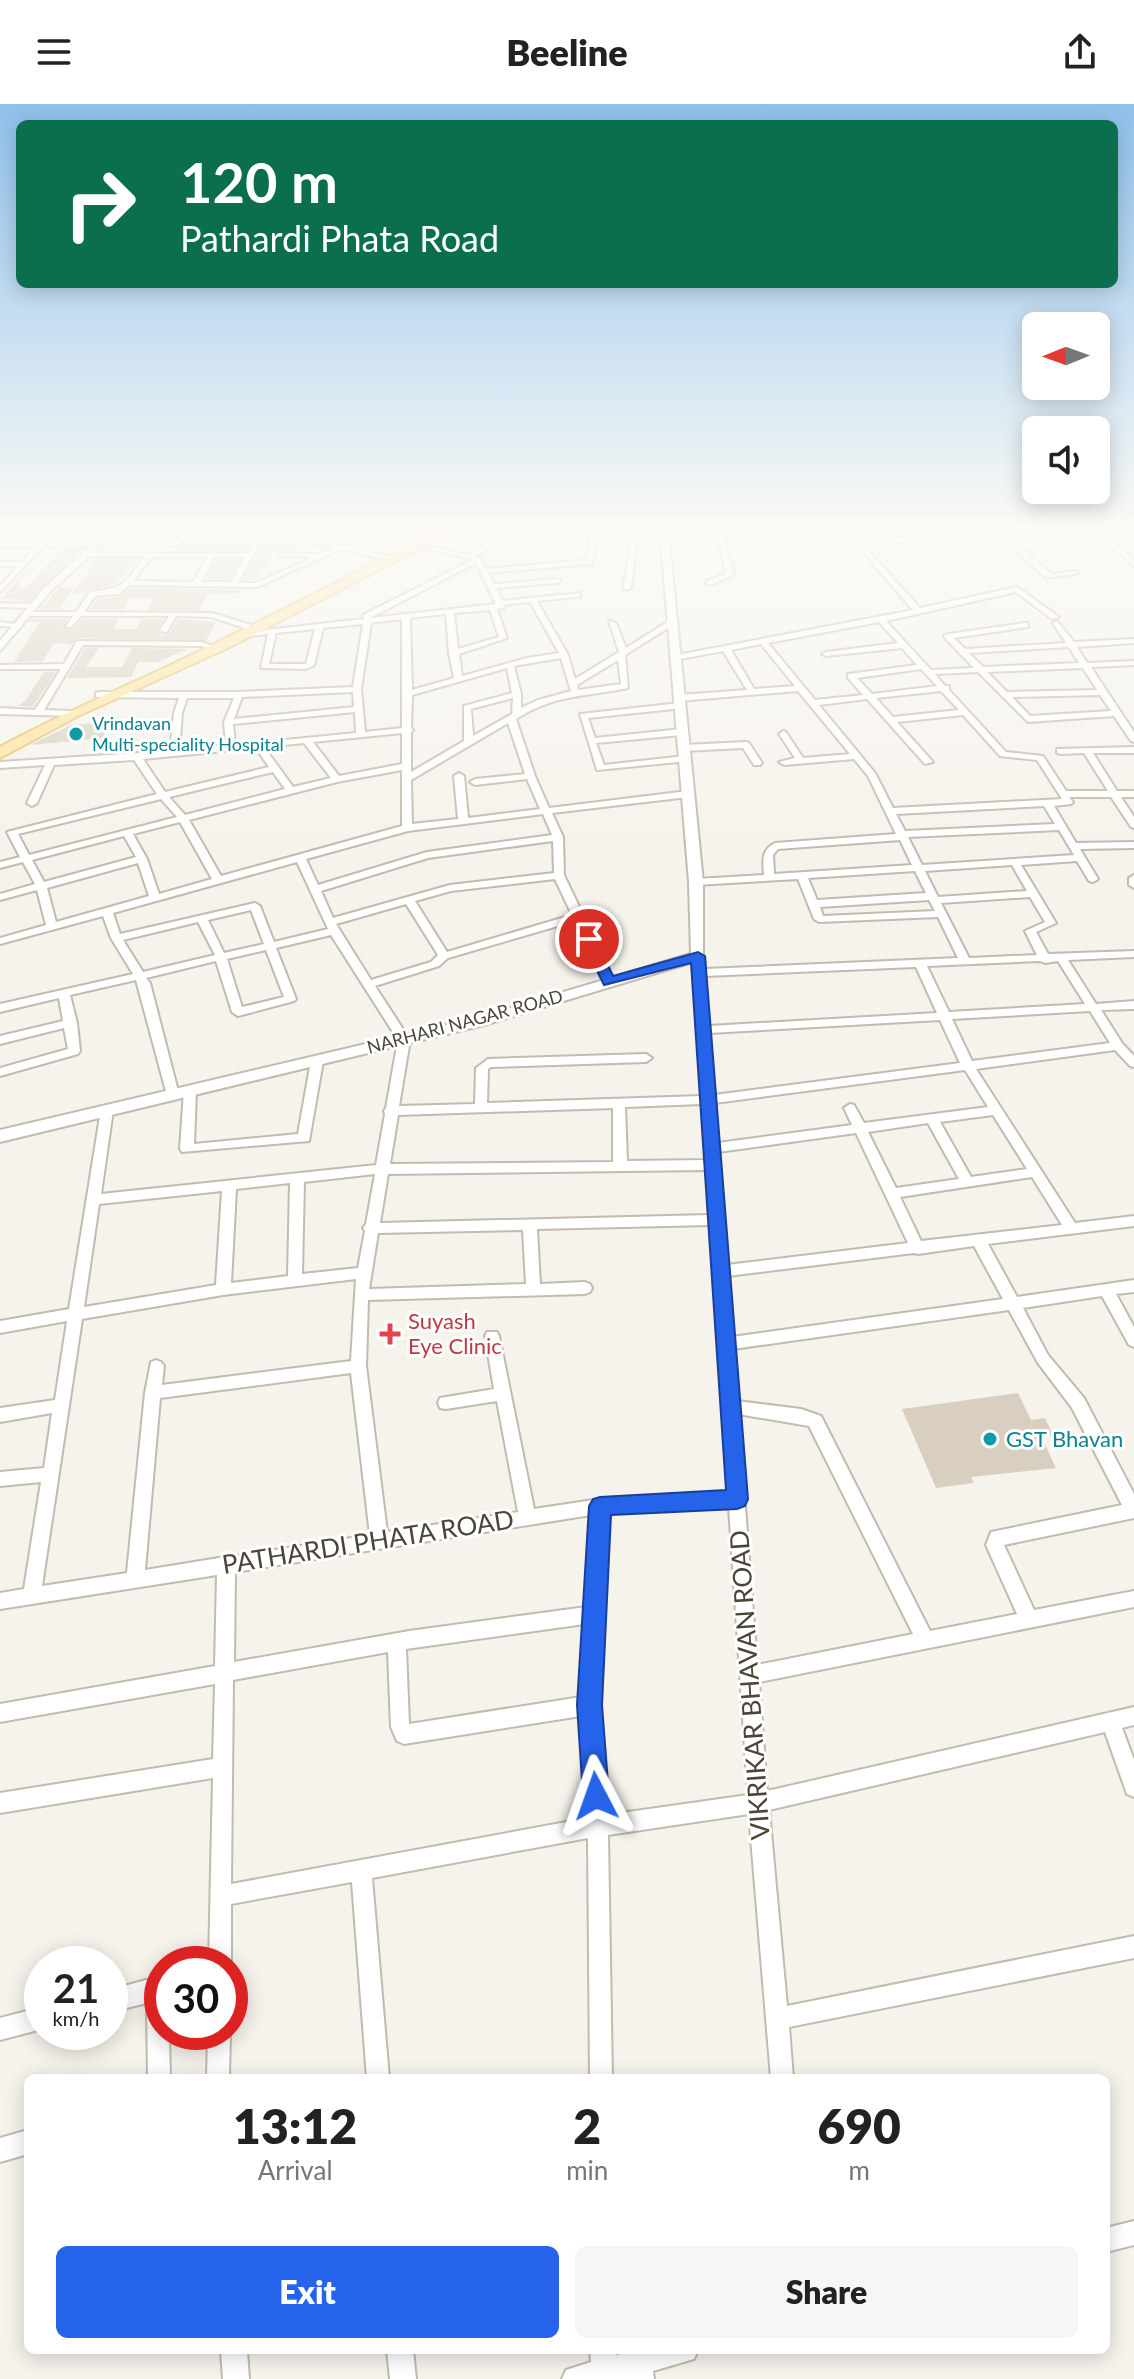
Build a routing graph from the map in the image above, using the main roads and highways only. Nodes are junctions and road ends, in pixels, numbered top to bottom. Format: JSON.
{"nodes":[{"id":1,"x":237,"y":635,"type":"edge"},
{"id":2,"x":67,"y":714,"type":"junction"},
{"id":3,"x":0,"y":746,"type":"edge"},
{"id":4,"x":0,"y":753,"type":"edge"}],
"edges":[{"from":1,"to":2,"type":"main road"},
{"from":2,"to":3,"type":"main road"},
{"from":2,"to":4,"type":"main road"}]}
